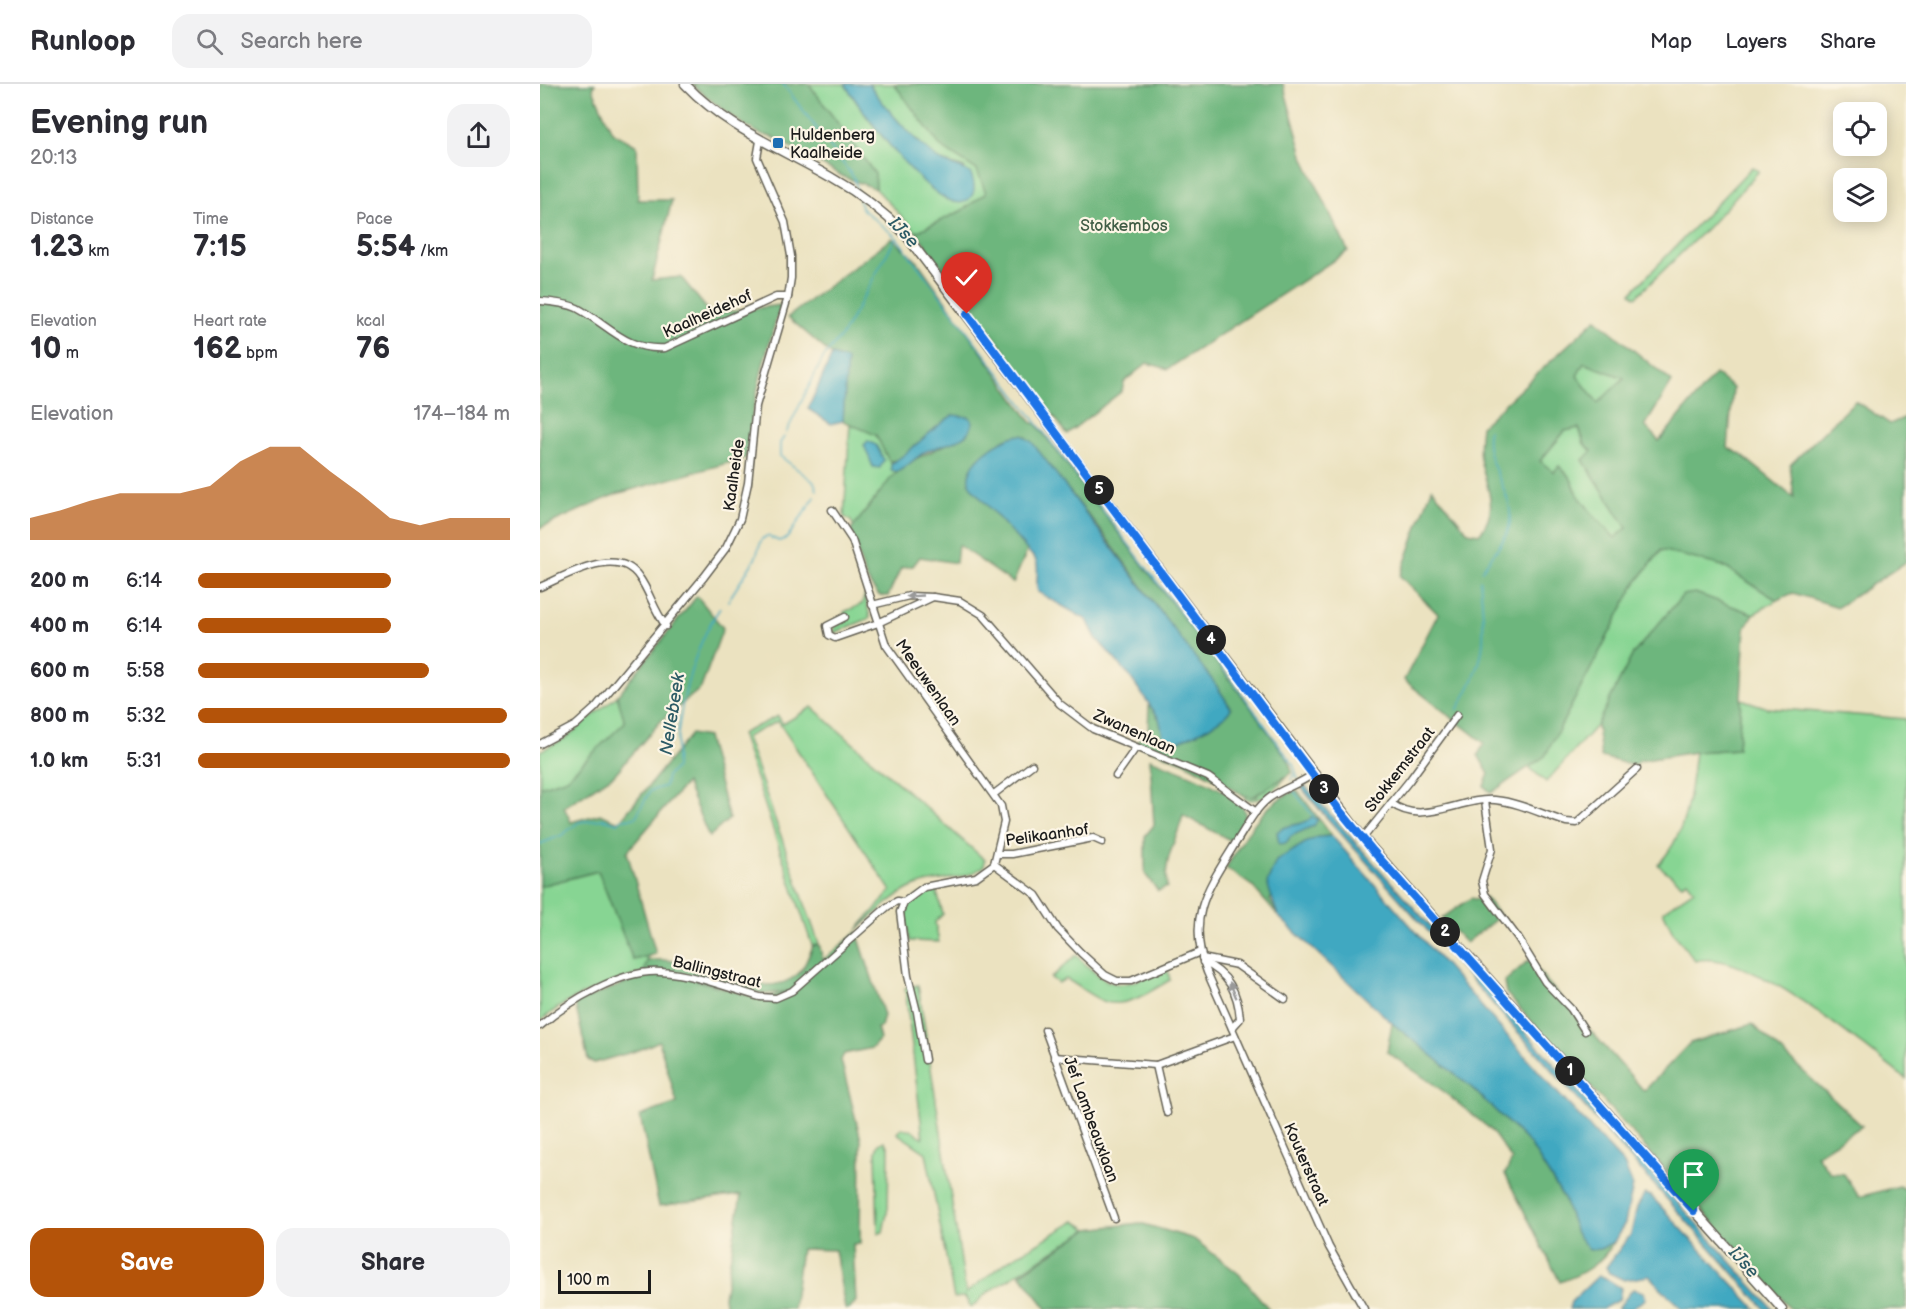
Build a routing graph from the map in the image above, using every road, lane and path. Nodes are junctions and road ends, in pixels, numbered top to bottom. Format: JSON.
{"nodes":[{"id":1,"x":685,"y":84,"type":"edge"},
{"id":2,"x":760,"y":141,"type":"junction"},
{"id":3,"x":788,"y":297,"type":"junction"},
{"id":4,"x":540,"y":301,"type":"edge"},
{"id":5,"x":832,"y":510,"type":"dead end"},
{"id":6,"x":540,"y":587,"type":"edge"},
{"id":7,"x":933,"y":597,"type":"junction"},
{"id":8,"x":872,"y":605,"type":"junction"},
{"id":9,"x":844,"y":617,"type":"dead end"},
{"id":10,"x":878,"y":623,"type":"junction"},
{"id":11,"x":666,"y":626,"type":"junction"},
{"id":12,"x":1457,"y":715,"type":"dead end"},
{"id":13,"x":540,"y":744,"type":"edge"},
{"id":14,"x":1135,"y":749,"type":"junction"},
{"id":15,"x":1032,"y":765,"type":"dead end"},
{"id":16,"x":1637,"y":770,"type":"dead end"},
{"id":17,"x":1313,"y":774,"type":"junction"},
{"id":18,"x":1116,"y":776,"type":"dead end"},
{"id":19,"x":994,"y":794,"type":"junction"},
{"id":20,"x":1485,"y":801,"type":"junction"},
{"id":21,"x":1391,"y":803,"type":"junction"},
{"id":22,"x":1256,"y":812,"type":"junction"},
{"id":23,"x":1363,"y":838,"type":"junction"},
{"id":24,"x":1102,"y":842,"type":"dead end"},
{"id":25,"x":997,"y":854,"type":"junction"},
{"id":26,"x":994,"y":864,"type":"junction"},
{"id":27,"x":904,"y":902,"type":"junction"},
{"id":28,"x":1202,"y":957,"type":"junction"},
{"id":29,"x":1285,"y":999,"type":"dead end"},
{"id":30,"x":540,"y":1026,"type":"edge"},
{"id":31,"x":1232,"y":1028,"type":"junction"},
{"id":32,"x":1045,"y":1030,"type":"dead end"},
{"id":33,"x":1585,"y":1031,"type":"dead end"},
{"id":34,"x":1235,"y":1036,"type":"junction"},
{"id":35,"x":1054,"y":1057,"type":"junction"},
{"id":36,"x":924,"y":1060,"type":"dead end"},
{"id":37,"x":1156,"y":1065,"type":"junction"},
{"id":38,"x":1167,"y":1113,"type":"dead end"},
{"id":39,"x":1114,"y":1218,"type":"dead end"},
{"id":40,"x":1364,"y":1309,"type":"edge"},
{"id":41,"x":1782,"y":1309,"type":"edge"}],
"edges":[{"from":1,"to":2,"type":"main road"},
{"from":2,"to":3,"type":"street","name":"Kaalheide"},
{"from":2,"to":17,"type":"main road"},
{"from":3,"to":4,"type":"street","name":"Kaalheidehof"},
{"from":3,"to":11,"type":"street","name":"Kaalheide"},
{"from":5,"to":8,"type":"street","name":"Meeuwenlaan"},
{"from":6,"to":11,"type":"street"},
{"from":7,"to":8,"type":"street","name":"Zwanenlaan","one_way":true},
{"from":7,"to":10,"type":"street"},
{"from":7,"to":14,"type":"street","name":"Zwanenlaan"},
{"from":8,"to":10,"type":"street","name":"Meeuwenlaan"},
{"from":9,"to":10,"type":"street"},
{"from":10,"to":19,"type":"street","name":"Meeuwenlaan"},
{"from":11,"to":13,"type":"street","name":"Kaalheide"},
{"from":12,"to":21,"type":"street","name":"Stokkemstraat"},
{"from":14,"to":18,"type":"street"},
{"from":14,"to":22,"type":"street","name":"Zwanenlaan"},
{"from":15,"to":19,"type":"street"},
{"from":16,"to":20,"type":"street"},
{"from":17,"to":22,"type":"street","name":"Kouterstraat"},
{"from":17,"to":23,"type":"main road"},
{"from":19,"to":25,"type":"street","name":"Meeuwenlaan"},
{"from":20,"to":21,"type":"street"},
{"from":20,"to":33,"type":"street"},
{"from":21,"to":23,"type":"street","name":"Stokkemstraat"},
{"from":22,"to":28,"type":"street","name":"Kouterstraat"},
{"from":23,"to":41,"type":"main road"},
{"from":24,"to":25,"type":"street","name":"Pelikaanhof"},
{"from":25,"to":26,"type":"street","name":"Meeuwenlaan"},
{"from":26,"to":27,"type":"street","name":"Ballingstraat"},
{"from":26,"to":28,"type":"street"},
{"from":27,"to":30,"type":"street","name":"Ballingstraat"},
{"from":27,"to":36,"type":"street"},
{"from":28,"to":29,"type":"street"},
{"from":28,"to":31,"type":"street","name":"Kouterstraat"},
{"from":31,"to":28,"type":"street","name":"Kouterstraat","one_way":true},
{"from":31,"to":34,"type":"street","name":"Kouterstraat"},
{"from":32,"to":35,"type":"street","name":"Jef Lambeauxlaan"},
{"from":34,"to":37,"type":"street"},
{"from":34,"to":40,"type":"street","name":"Kouterstraat"},
{"from":35,"to":37,"type":"street"},
{"from":35,"to":39,"type":"street","name":"Jef Lambeauxlaan"},
{"from":37,"to":38,"type":"street"}]}
